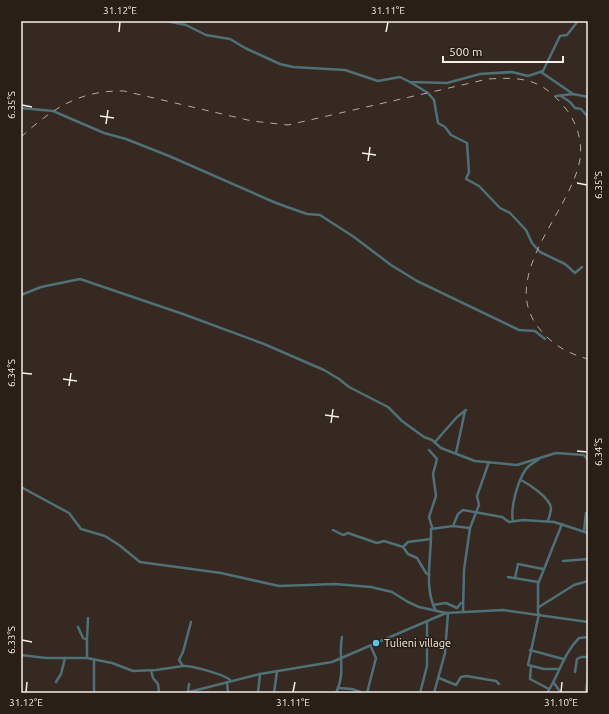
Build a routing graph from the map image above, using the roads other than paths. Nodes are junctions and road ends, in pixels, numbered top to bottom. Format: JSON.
{"nodes":[{"id":1,"x":166,"y":21,"type":"edge"},
{"id":2,"x":578,"y":21,"type":"edge"},
{"id":3,"x":541,"y":72,"type":"junction"},
{"id":4,"x":409,"y":82,"type":"junction"},
{"id":5,"x":573,"y":94,"type":"junction"},
{"id":6,"x":556,"y":96,"type":"dead end"},
{"id":7,"x":561,"y":96,"type":"junction"},
{"id":8,"x":588,"y":98,"type":"edge"},
{"id":9,"x":21,"y":108,"type":"edge"},
{"id":10,"x":587,"y":115,"type":"edge"},
{"id":11,"x":582,"y":267,"type":"dead end"},
{"id":12,"x":21,"y":295,"type":"edge"},
{"id":13,"x":545,"y":339,"type":"dead end"},
{"id":14,"x":435,"y":442,"type":"junction"},
{"id":15,"x":429,"y":450,"type":"dead end"},
{"id":16,"x":588,"y":452,"type":"edge"},
{"id":17,"x":456,"y":453,"type":"junction"},
{"id":18,"x":585,"y":456,"type":"junction"},
{"id":19,"x":540,"y":459,"type":"junction"},
{"id":20,"x":588,"y":460,"type":"edge"},
{"id":21,"x":489,"y":462,"type":"junction"},
{"id":22,"x":521,"y":480,"type":"junction"},
{"id":23,"x":21,"y":487,"type":"edge"},
{"id":24,"x":588,"y":512,"type":"edge"},
{"id":25,"x":475,"y":513,"type":"junction"},
{"id":26,"x":512,"y":521,"type":"junction"},
{"id":27,"x":548,"y":521,"type":"junction"},
{"id":28,"x":562,"y":524,"type":"junction"},
{"id":29,"x":453,"y":526,"type":"junction"},
{"id":30,"x":432,"y":527,"type":"junction"},
{"id":31,"x":569,"y":527,"type":"junction"},
{"id":32,"x":470,"y":528,"type":"junction"},
{"id":33,"x":560,"y":528,"type":"junction"},
{"id":34,"x":333,"y":530,"type":"dead end"},
{"id":35,"x":584,"y":531,"type":"junction"},
{"id":36,"x":588,"y":532,"type":"edge"},
{"id":37,"x":432,"y":539,"type":"junction"},
{"id":38,"x":403,"y":547,"type":"junction"},
{"id":39,"x":588,"y":559,"type":"edge"},
{"id":40,"x":563,"y":561,"type":"dead end"},
{"id":41,"x":543,"y":569,"type":"junction"},
{"id":42,"x":429,"y":575,"type":"junction"},
{"id":43,"x":508,"y":577,"type":"dead end"},
{"id":44,"x":515,"y":578,"type":"junction"},
{"id":45,"x":588,"y":581,"type":"edge"},
{"id":46,"x":538,"y":582,"type":"junction"},
{"id":47,"x":463,"y":600,"type":"junction"},
{"id":48,"x":433,"y":605,"type":"junction"},
{"id":49,"x":539,"y":607,"type":"junction"},
{"id":50,"x":431,"y":610,"type":"junction"},
{"id":51,"x":436,"y":611,"type":"junction"},
{"id":52,"x":463,"y":612,"type":"junction"},
{"id":53,"x":447,"y":613,"type":"junction"},
{"id":54,"x":539,"y":614,"type":"junction"},
{"id":55,"x":88,"y":618,"type":"dead end"},
{"id":56,"x":427,"y":621,"type":"junction"},
{"id":57,"x":190,"y":622,"type":"dead end"},
{"id":58,"x":588,"y":622,"type":"edge"},
{"id":59,"x":78,"y":627,"type":"dead end"},
{"id":60,"x":342,"y":637,"type":"dead end"},
{"id":61,"x":588,"y":637,"type":"edge"},
{"id":62,"x":87,"y":640,"type":"junction"},
{"id":63,"x":370,"y":646,"type":"junction"},
{"id":64,"x":530,"y":650,"type":"junction"},
{"id":65,"x":21,"y":655,"type":"edge"},
{"id":66,"x":588,"y":657,"type":"edge"},
{"id":67,"x":65,"y":658,"type":"junction"},
{"id":68,"x":87,"y":658,"type":"junction"},
{"id":69,"x":342,"y":659,"type":"junction"},
{"id":70,"x":563,"y":659,"type":"junction"},
{"id":71,"x":94,"y":660,"type":"junction"},
{"id":72,"x":183,"y":666,"type":"junction"},
{"id":73,"x":531,"y":666,"type":"junction"},
{"id":74,"x":559,"y":668,"type":"junction"},
{"id":75,"x":151,"y":670,"type":"junction"},
{"id":76,"x":277,"y":671,"type":"junction"},
{"id":77,"x":575,"y":672,"type":"dead end"},
{"id":78,"x":260,"y":674,"type":"junction"},
{"id":79,"x":588,"y":674,"type":"edge"},
{"id":80,"x":439,"y":678,"type":"junction"},
{"id":81,"x":231,"y":681,"type":"junction"},
{"id":82,"x":56,"y":682,"type":"dead end"},
{"id":83,"x":227,"y":682,"type":"junction"},
{"id":84,"x":554,"y":683,"type":"junction"},
{"id":85,"x":189,"y":684,"type":"dead end"},
{"id":86,"x":499,"y":684,"type":"dead end"},
{"id":87,"x":338,"y":688,"type":"junction"},
{"id":88,"x":549,"y":689,"type":"junction"},
{"id":89,"x":198,"y":691,"type":"edge"},
{"id":90,"x":94,"y":693,"type":"edge"},
{"id":91,"x":159,"y":693,"type":"edge"},
{"id":92,"x":187,"y":693,"type":"edge"},
{"id":93,"x":228,"y":693,"type":"edge"},
{"id":94,"x":258,"y":693,"type":"edge"},
{"id":95,"x":274,"y":693,"type":"edge"},
{"id":96,"x":336,"y":693,"type":"edge"},
{"id":97,"x":363,"y":693,"type":"edge"},
{"id":98,"x":367,"y":693,"type":"edge"},
{"id":99,"x":420,"y":693,"type":"edge"},
{"id":100,"x":434,"y":693,"type":"edge"},
{"id":101,"x":546,"y":693,"type":"edge"},
{"id":102,"x":561,"y":693,"type":"edge"},
{"id":103,"x":586,"y":693,"type":"edge"}],
"edges":[{"from":1,"to":4,"type":"street"},
{"from":2,"to":3,"type":"street"},
{"from":3,"to":4,"type":"street"},
{"from":3,"to":5,"type":"street"},
{"from":4,"to":11,"type":"street"},
{"from":5,"to":7,"type":"street"},
{"from":5,"to":8,"type":"street"},
{"from":6,"to":7,"type":"street"},
{"from":7,"to":10,"type":"street"},
{"from":9,"to":13,"type":"street"},
{"from":12,"to":14,"type":"street"},
{"from":14,"to":17,"type":"street"},
{"from":14,"to":17,"type":"street"},
{"from":15,"to":30,"type":"street"},
{"from":16,"to":18,"type":"street"},
{"from":17,"to":21,"type":"street"},
{"from":18,"to":19,"type":"street"},
{"from":18,"to":20,"type":"street"},
{"from":19,"to":21,"type":"street"},
{"from":19,"to":22,"type":"street"},
{"from":21,"to":25,"type":"street"},
{"from":22,"to":26,"type":"street"},
{"from":22,"to":27,"type":"street"},
{"from":23,"to":50,"type":"street"},
{"from":24,"to":35,"type":"street"},
{"from":25,"to":26,"type":"street"},
{"from":25,"to":29,"type":"street"},
{"from":25,"to":32,"type":"street"},
{"from":26,"to":27,"type":"street"},
{"from":27,"to":28,"type":"street"},
{"from":28,"to":31,"type":"street"},
{"from":28,"to":33,"type":"street"},
{"from":29,"to":30,"type":"street"},
{"from":29,"to":32,"type":"street"},
{"from":30,"to":37,"type":"street"},
{"from":31,"to":33,"type":"street"},
{"from":31,"to":35,"type":"street"},
{"from":32,"to":47,"type":"street"},
{"from":33,"to":41,"type":"street"},
{"from":34,"to":38,"type":"street"},
{"from":35,"to":36,"type":"street"},
{"from":37,"to":38,"type":"street"},
{"from":37,"to":42,"type":"street"},
{"from":38,"to":42,"type":"street"},
{"from":39,"to":40,"type":"street"},
{"from":41,"to":44,"type":"street"},
{"from":41,"to":46,"type":"street"},
{"from":42,"to":48,"type":"street"},
{"from":43,"to":44,"type":"street"},
{"from":44,"to":46,"type":"street"},
{"from":45,"to":49,"type":"street"},
{"from":46,"to":49,"type":"street"},
{"from":47,"to":48,"type":"street"},
{"from":47,"to":52,"type":"street"},
{"from":48,"to":50,"type":"street"},
{"from":48,"to":51,"type":"street"},
{"from":49,"to":54,"type":"street"},
{"from":50,"to":51,"type":"street"},
{"from":51,"to":53,"type":"street"},
{"from":52,"to":53,"type":"street"},
{"from":52,"to":54,"type":"street"},
{"from":53,"to":56,"type":"street"},
{"from":53,"to":80,"type":"street"},
{"from":54,"to":58,"type":"street"},
{"from":54,"to":64,"type":"street"},
{"from":55,"to":62,"type":"street"},
{"from":56,"to":63,"type":"street"},
{"from":56,"to":99,"type":"street"},
{"from":57,"to":72,"type":"street"},
{"from":59,"to":62,"type":"street"},
{"from":60,"to":69,"type":"street"},
{"from":61,"to":70,"type":"street"},
{"from":62,"to":68,"type":"street"},
{"from":63,"to":69,"type":"street"},
{"from":63,"to":98,"type":"street"},
{"from":64,"to":70,"type":"street"},
{"from":64,"to":73,"type":"street"},
{"from":65,"to":67,"type":"street"},
{"from":66,"to":77,"type":"street"},
{"from":67,"to":68,"type":"street"},
{"from":67,"to":82,"type":"street"},
{"from":68,"to":71,"type":"street"},
{"from":69,"to":76,"type":"street"},
{"from":69,"to":87,"type":"street"},
{"from":70,"to":74,"type":"street"},
{"from":71,"to":75,"type":"street"},
{"from":71,"to":90,"type":"street"},
{"from":72,"to":75,"type":"street"},
{"from":72,"to":81,"type":"street"},
{"from":73,"to":74,"type":"street"},
{"from":73,"to":88,"type":"street"},
{"from":74,"to":84,"type":"street"},
{"from":75,"to":91,"type":"street"},
{"from":76,"to":78,"type":"street"},
{"from":76,"to":95,"type":"street"},
{"from":78,"to":81,"type":"street"},
{"from":78,"to":94,"type":"street"},
{"from":79,"to":103,"type":"street"},
{"from":80,"to":86,"type":"street"},
{"from":80,"to":100,"type":"street"},
{"from":81,"to":83,"type":"street"},
{"from":83,"to":89,"type":"street"},
{"from":83,"to":93,"type":"street"},
{"from":84,"to":88,"type":"street"},
{"from":84,"to":102,"type":"street"},
{"from":85,"to":92,"type":"street"},
{"from":87,"to":96,"type":"street"},
{"from":87,"to":97,"type":"street"},
{"from":88,"to":101,"type":"street"},
{"from":89,"to":92,"type":"street"}]}
